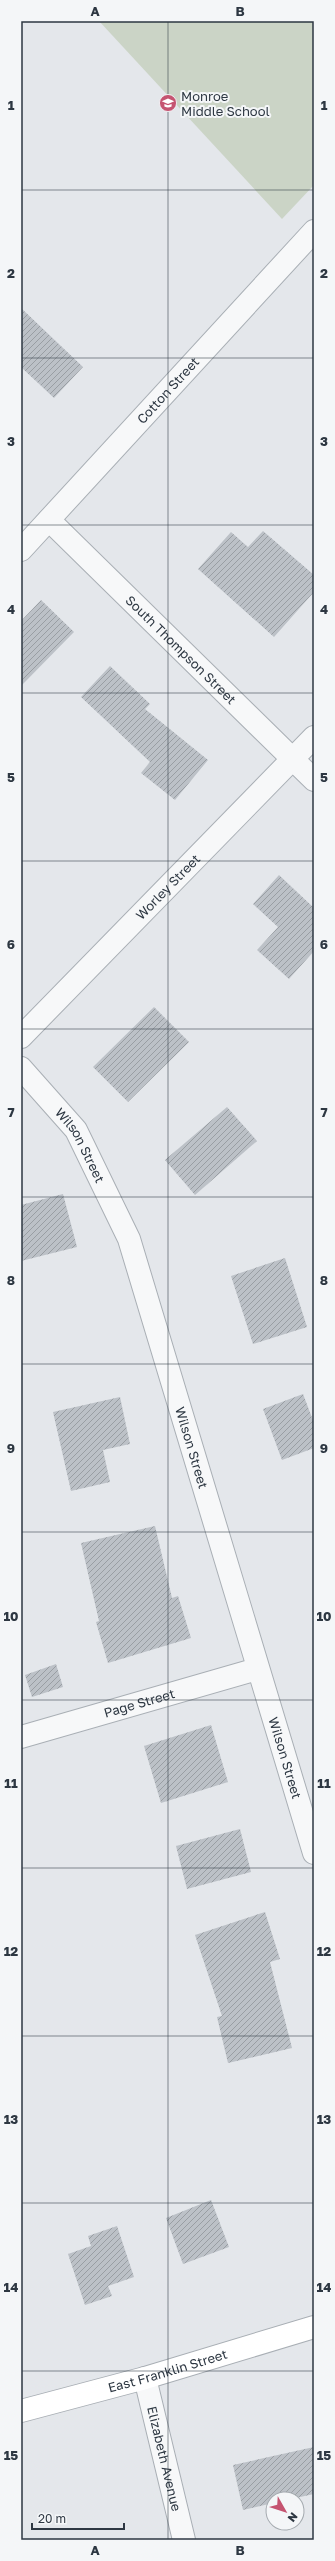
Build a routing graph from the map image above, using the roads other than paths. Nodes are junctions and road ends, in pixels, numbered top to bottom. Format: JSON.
{"nodes":[{"id":1,"x":314,"y":231,"type":"edge"},
{"id":2,"x":49,"y":520,"type":"junction"},
{"id":3,"x":21,"y":550,"type":"edge"},
{"id":4,"x":314,"y":737,"type":"edge"},
{"id":5,"x":292,"y":759,"type":"junction"},
{"id":6,"x":314,"y":780,"type":"edge"},
{"id":7,"x":21,"y":1037,"type":"edge"},
{"id":8,"x":21,"y":1068,"type":"edge"},
{"id":9,"x":257,"y":1669,"type":"junction"},
{"id":10,"x":21,"y":1737,"type":"edge"},
{"id":11,"x":314,"y":1853,"type":"edge"},
{"id":12,"x":314,"y":2327,"type":"edge"},
{"id":13,"x":145,"y":2378,"type":"junction"},
{"id":14,"x":21,"y":2411,"type":"edge"},
{"id":15,"x":184,"y":2540,"type":"edge"}],
"edges":[{"from":1,"to":2,"type":"street","name":"Cotton Street"},
{"from":2,"to":3,"type":"street","name":"Cotton Street"},
{"from":2,"to":5,"type":"street","name":"South Thompson Street"},
{"from":4,"to":5,"type":"street","name":"Worley Street"},
{"from":5,"to":6,"type":"street","name":"South Thompson Street"},
{"from":5,"to":7,"type":"street","name":"Worley Street"},
{"from":8,"to":9,"type":"street","name":"Wilson Street"},
{"from":9,"to":10,"type":"street","name":"Page Street"},
{"from":9,"to":11,"type":"street","name":"Wilson Street"},
{"from":12,"to":13,"type":"main road","name":"East Franklin Street"},
{"from":13,"to":14,"type":"main road","name":"East Franklin Street"},
{"from":13,"to":15,"type":"street","name":"Elizabeth Avenue"}]}
